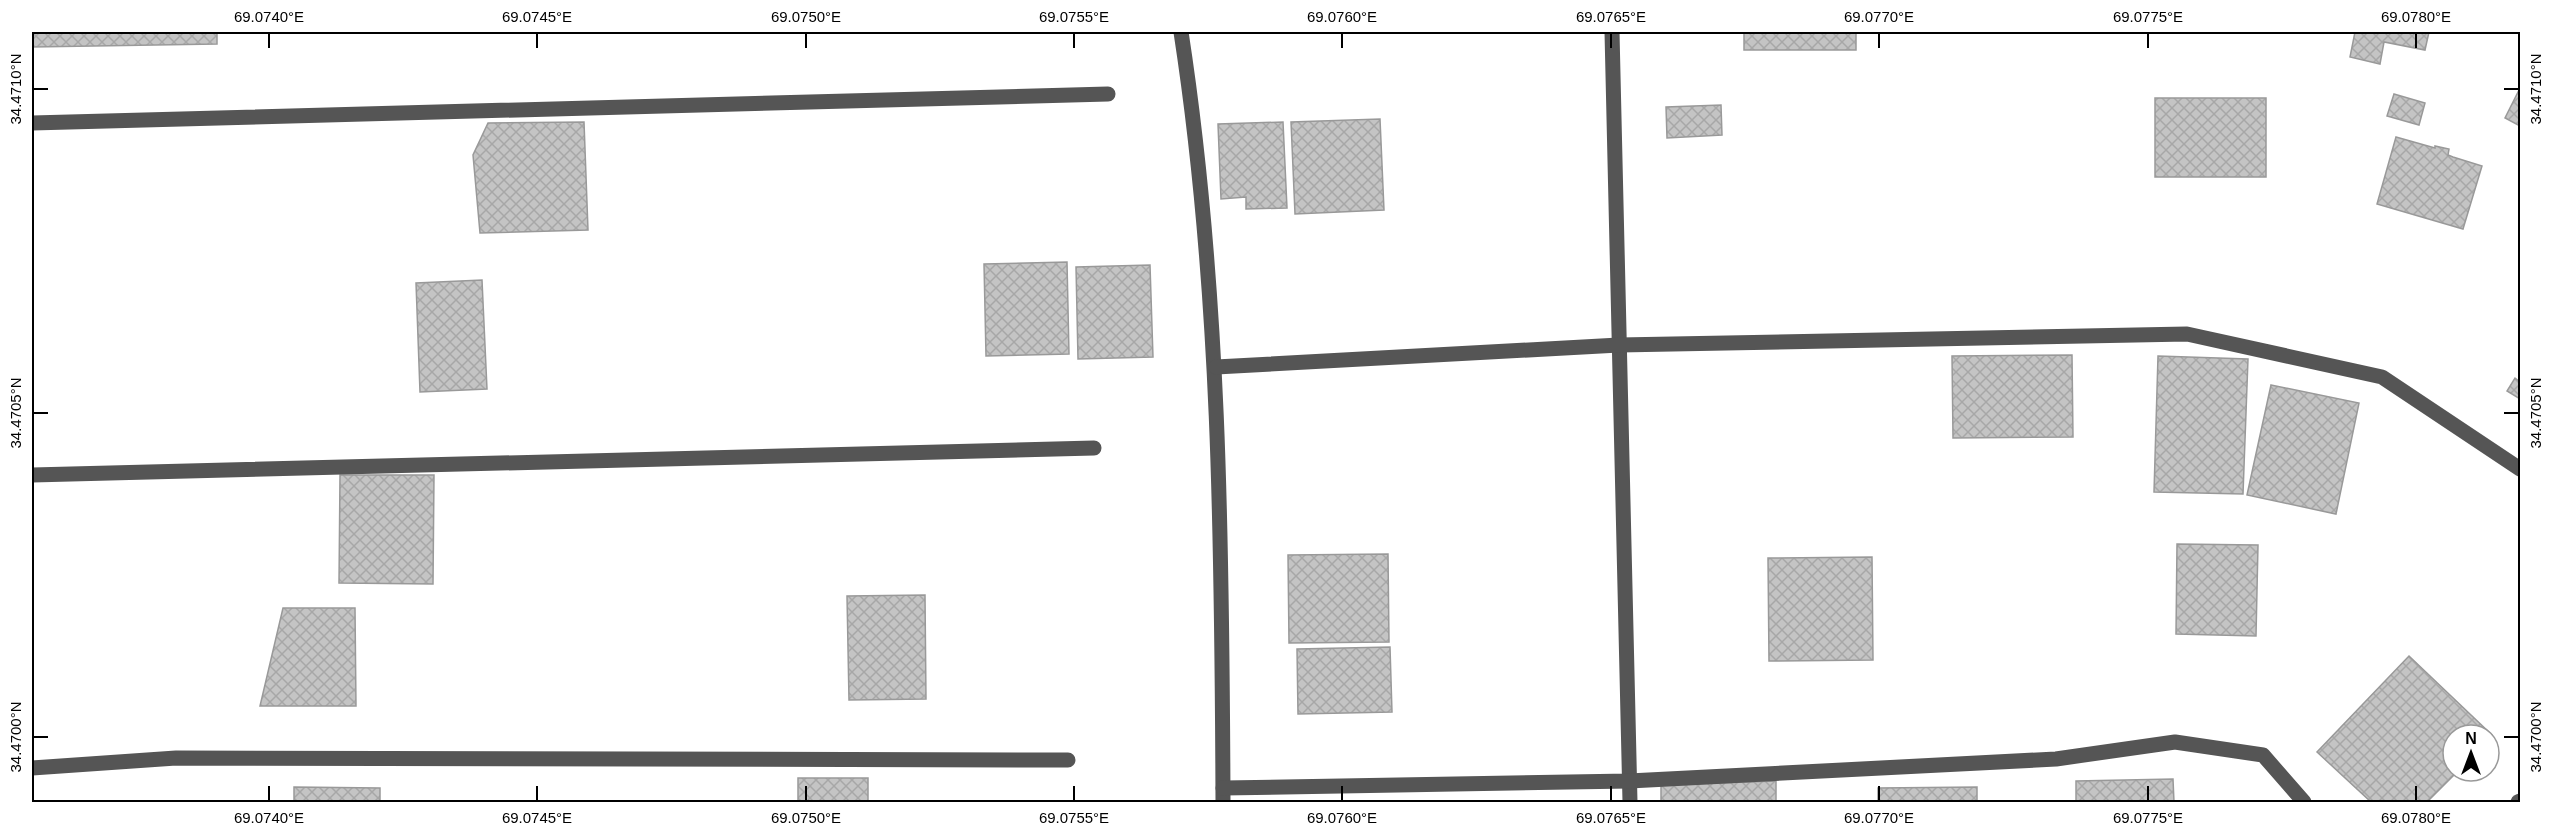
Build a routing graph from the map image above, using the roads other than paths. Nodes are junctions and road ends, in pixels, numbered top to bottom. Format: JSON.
{"nodes":[{"id":1,"x":1181,"y":32,"type":"edge"},
{"id":2,"x":1612,"y":32,"type":"edge"},
{"id":3,"x":1108,"y":94,"type":"dead end"},
{"id":4,"x":32,"y":123,"type":"edge"},
{"id":5,"x":1619,"y":345,"type":"junction"},
{"id":6,"x":1216,"y":367,"type":"junction"},
{"id":7,"x":1094,"y":448,"type":"dead end"},
{"id":8,"x":2520,"y":469,"type":"edge"},
{"id":9,"x":32,"y":475,"type":"edge"},
{"id":10,"x":1068,"y":760,"type":"dead end"},
{"id":11,"x":32,"y":768,"type":"edge"},
{"id":12,"x":1629,"y":781,"type":"junction"},
{"id":13,"x":1223,"y":795,"type":"edge"},
{"id":14,"x":1630,"y":802,"type":"edge"},
{"id":15,"x":2304,"y":802,"type":"edge"}],
"edges":[{"from":1,"to":6,"type":"street"},
{"from":2,"to":5,"type":"street"},
{"from":3,"to":4,"type":"street"},
{"from":5,"to":6,"type":"street"},
{"from":5,"to":8,"type":"street"},
{"from":5,"to":12,"type":"street"},
{"from":6,"to":13,"type":"street"},
{"from":7,"to":9,"type":"street"},
{"from":10,"to":11,"type":"street"},
{"from":12,"to":13,"type":"street"},
{"from":12,"to":14,"type":"street"},
{"from":12,"to":15,"type":"street"}]}
